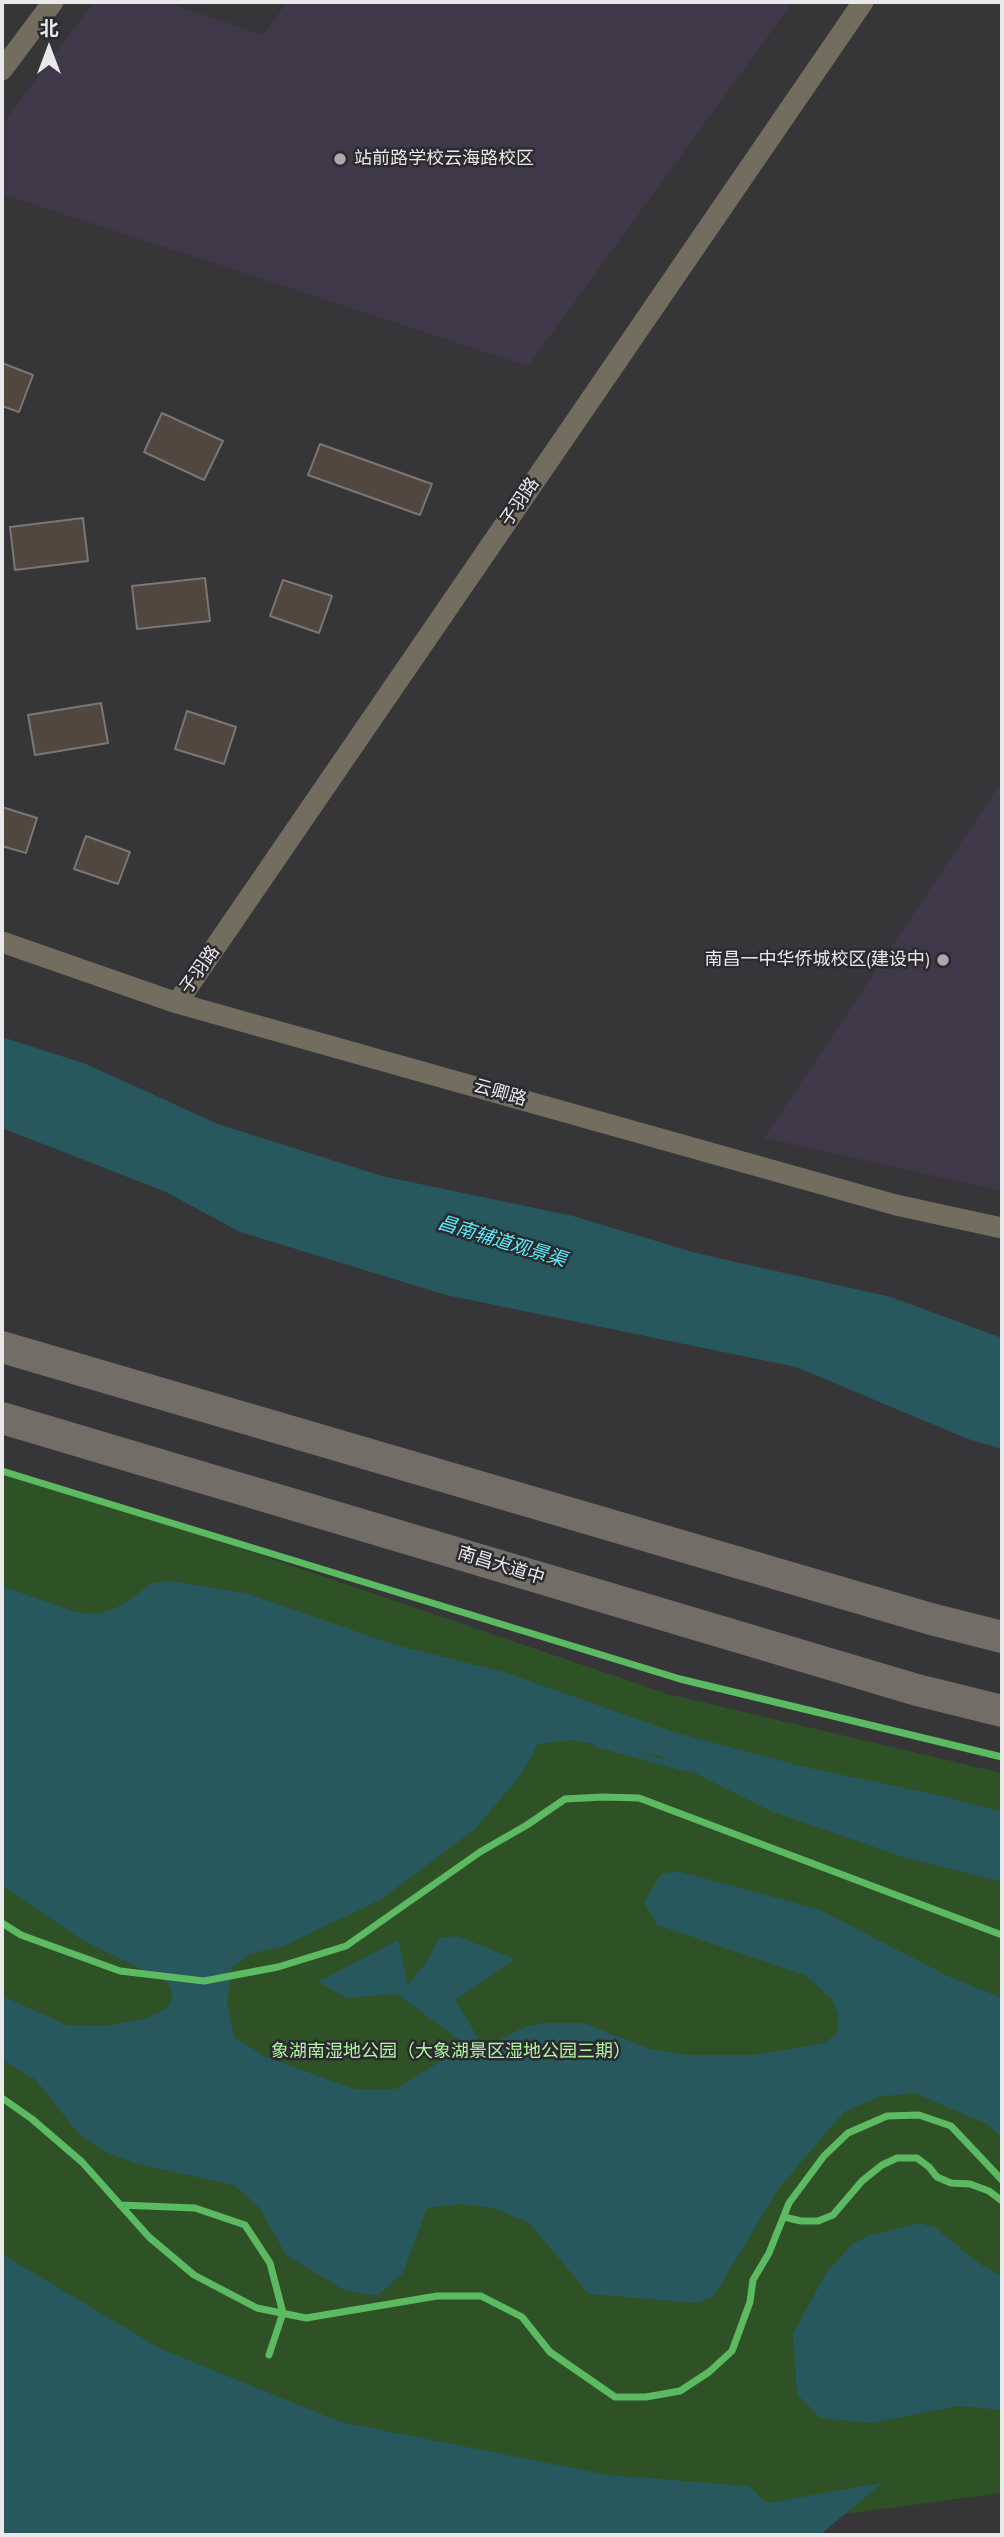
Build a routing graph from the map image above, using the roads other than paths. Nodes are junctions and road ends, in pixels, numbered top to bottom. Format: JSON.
{"nodes":[{"id":1,"x":53,"y":2,"type":"edge"},
{"id":2,"x":863,"y":2,"type":"edge"},
{"id":3,"x":2,"y":70,"type":"edge"},
{"id":4,"x":2,"y":942,"type":"edge"},
{"id":5,"x":177,"y":1003,"type":"junction"},
{"id":6,"x":1002,"y":1228,"type":"edge"},
{"id":7,"x":2,"y":1339,"type":"edge"},
{"id":8,"x":2,"y":1347,"type":"edge"},
{"id":9,"x":82,"y":1371,"type":"junction"},
{"id":10,"x":2,"y":1420,"type":"edge"},
{"id":11,"x":1002,"y":1637,"type":"edge"},
{"id":12,"x":1002,"y":1711,"type":"edge"}],
"edges":[{"from":1,"to":3,"type":"street"},
{"from":2,"to":5,"type":"street","name":"子羽路"},
{"from":4,"to":5,"type":"street","name":"云卿路"},
{"from":5,"to":6,"type":"street","name":"云卿路"},
{"from":7,"to":9,"type":"highway"},
{"from":8,"to":9,"type":"highway"},
{"from":9,"to":11,"type":"highway"},
{"from":10,"to":12,"type":"highway","name":"南昌大道中"}]}
